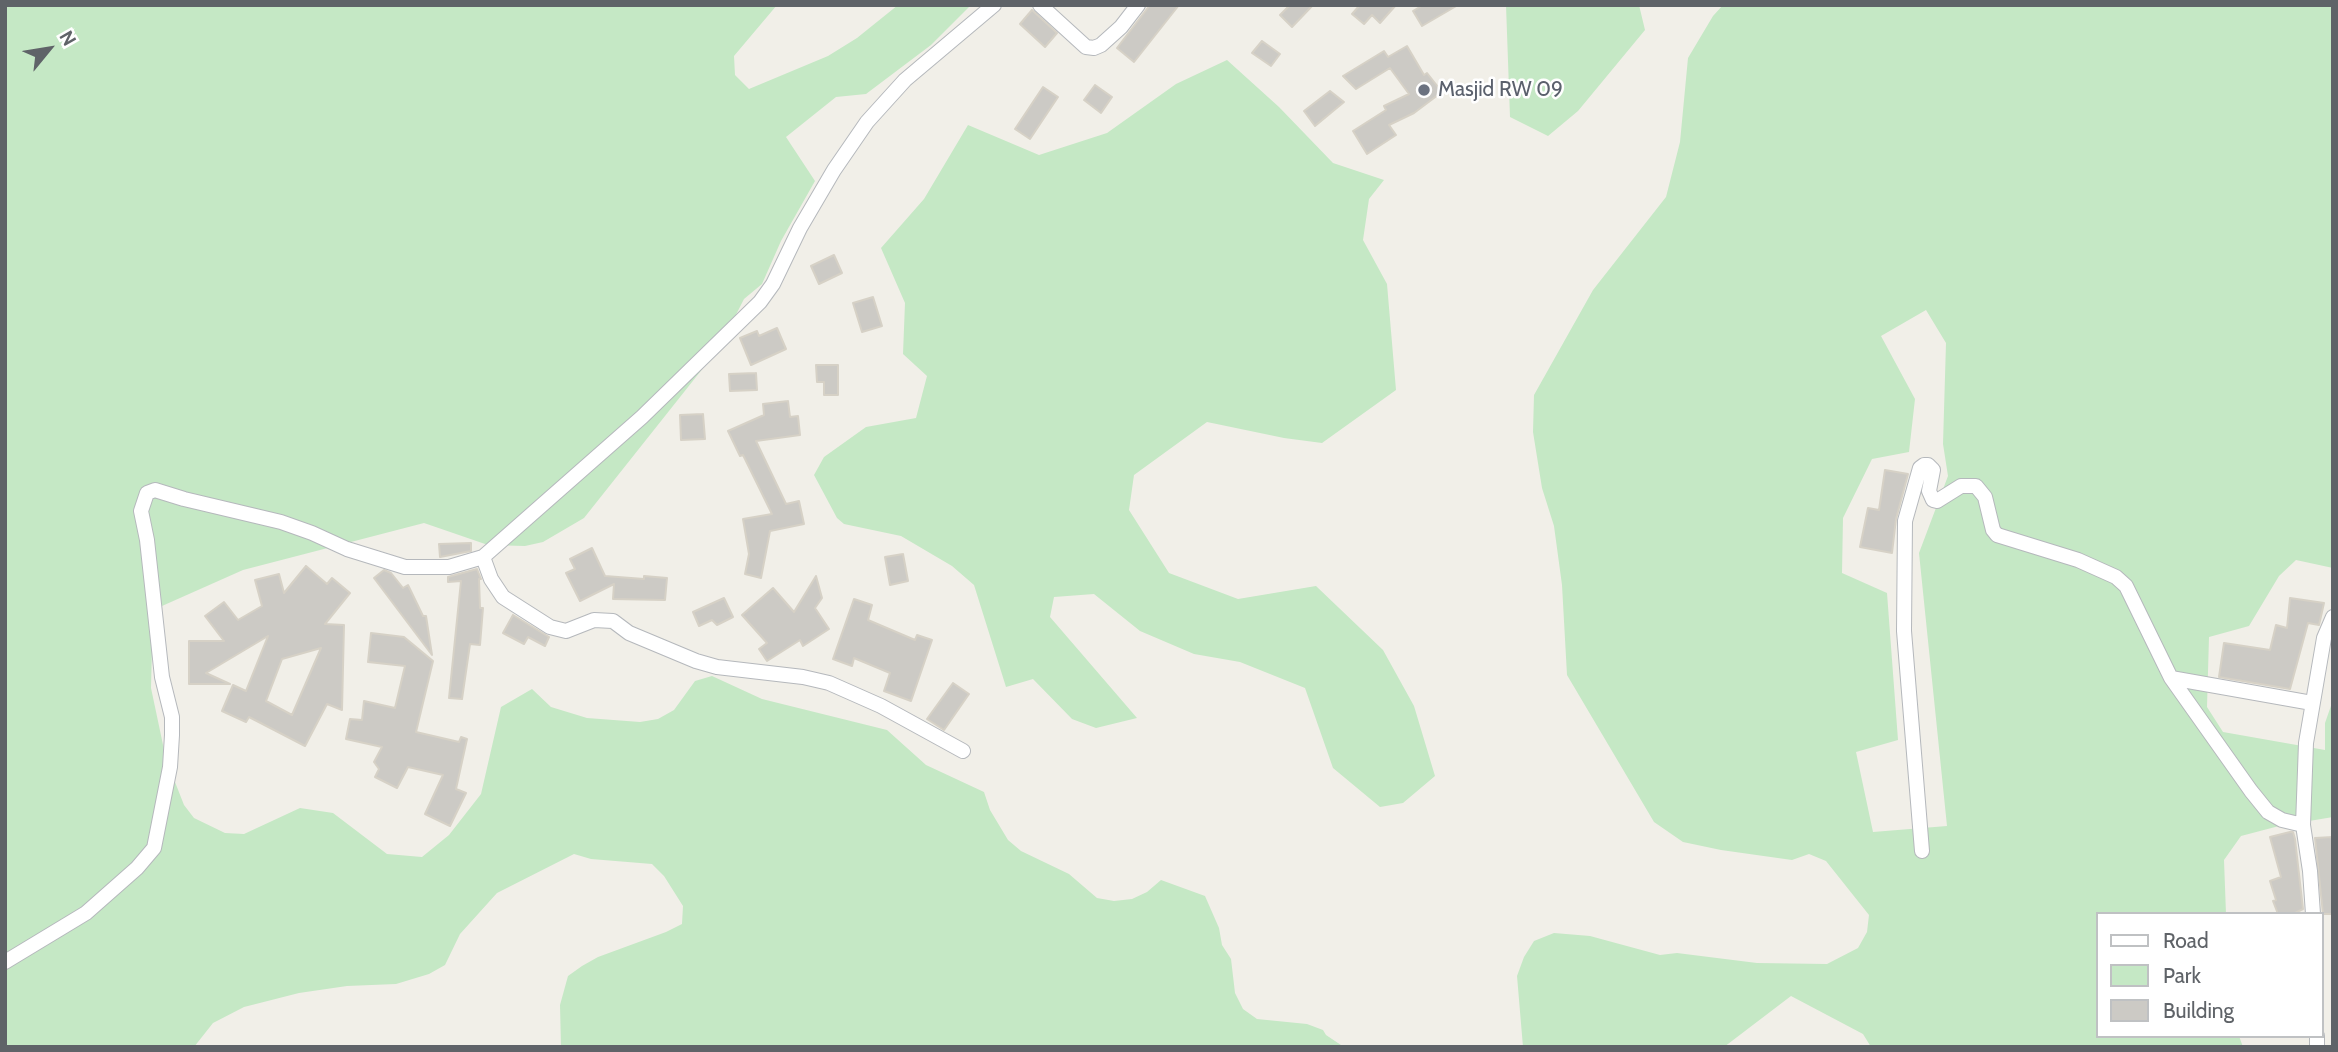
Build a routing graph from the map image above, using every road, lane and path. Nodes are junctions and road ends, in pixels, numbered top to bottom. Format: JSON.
{"nodes":[{"id":1,"x":995,"y":5,"type":"edge"},
{"id":2,"x":1040,"y":5,"type":"edge"},
{"id":3,"x":1138,"y":5,"type":"edge"},
{"id":4,"x":483,"y":556,"type":"junction"},
{"id":5,"x":2333,"y":617,"type":"edge"},
{"id":6,"x":2171,"y":678,"type":"junction"},
{"id":7,"x":2312,"y":703,"type":"junction"},
{"id":8,"x":962,"y":751,"type":"dead end"},
{"id":9,"x":2304,"y":825,"type":"junction"},
{"id":10,"x":1922,"y":851,"type":"dead end"},
{"id":11,"x":2313,"y":912,"type":"edge"},
{"id":12,"x":5,"y":962,"type":"edge"}],
"edges":[{"from":1,"to":4,"type":"street"},
{"from":2,"to":3,"type":"street"},
{"from":4,"to":8,"type":"street"},
{"from":4,"to":12,"type":"street"},
{"from":5,"to":7,"type":"street"},
{"from":6,"to":7,"type":"street"},
{"from":6,"to":9,"type":"street"},
{"from":6,"to":10,"type":"street"},
{"from":7,"to":9,"type":"street"},
{"from":9,"to":11,"type":"street"}]}
